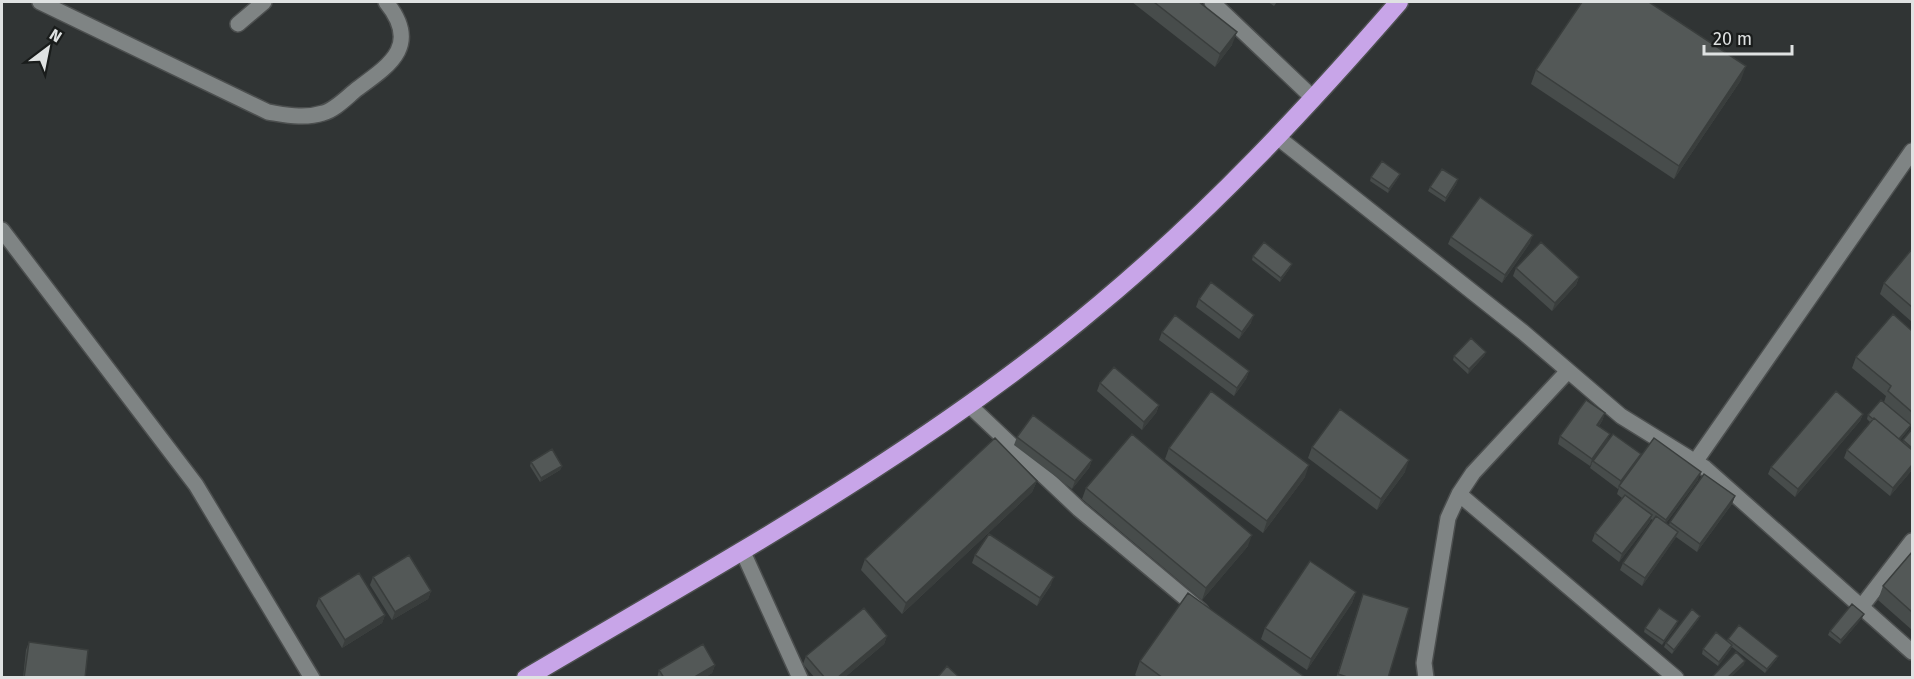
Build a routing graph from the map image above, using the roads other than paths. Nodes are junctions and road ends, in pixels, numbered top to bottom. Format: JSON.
{"nodes":[{"id":1,"x":40,"y":2,"type":"edge"},
{"id":2,"x":264,"y":2,"type":"edge"},
{"id":3,"x":1212,"y":2,"type":"edge"},
{"id":4,"x":1399,"y":2,"type":"edge"},
{"id":5,"x":389,"y":3,"type":"edge"},
{"id":6,"x":238,"y":24,"type":"dead end"},
{"id":7,"x":1312,"y":97,"type":"junction"},
{"id":8,"x":1276,"y":136,"type":"junction"},
{"id":9,"x":1912,"y":151,"type":"edge"},
{"id":10,"x":2,"y":230,"type":"edge"},
{"id":11,"x":1568,"y":371,"type":"junction"},
{"id":12,"x":968,"y":404,"type":"junction"},
{"id":13,"x":1695,"y":462,"type":"junction"},
{"id":14,"x":1459,"y":494,"type":"junction"},
{"id":15,"x":1912,"y":541,"type":"edge"},
{"id":16,"x":742,"y":550,"type":"junction"},
{"id":17,"x":1862,"y":606,"type":"junction"},
{"id":18,"x":1215,"y":622,"type":"edge"},
{"id":19,"x":1912,"y":652,"type":"edge"},
{"id":20,"x":312,"y":678,"type":"edge"},
{"id":21,"x":526,"y":678,"type":"edge"},
{"id":22,"x":800,"y":678,"type":"edge"},
{"id":23,"x":1426,"y":678,"type":"edge"},
{"id":24,"x":1676,"y":678,"type":"edge"}],
"edges":[{"from":1,"to":5,"type":"street"},
{"from":2,"to":6,"type":"street"},
{"from":3,"to":7,"type":"street"},
{"from":4,"to":7,"type":"highway"},
{"from":7,"to":8,"type":"highway"},
{"from":8,"to":11,"type":"street"},
{"from":8,"to":12,"type":"highway"},
{"from":9,"to":13,"type":"street"},
{"from":10,"to":20,"type":"street"},
{"from":11,"to":13,"type":"street"},
{"from":11,"to":14,"type":"street"},
{"from":12,"to":16,"type":"highway"},
{"from":12,"to":18,"type":"street"},
{"from":13,"to":17,"type":"street"},
{"from":14,"to":23,"type":"street"},
{"from":14,"to":24,"type":"street"},
{"from":15,"to":17,"type":"street"},
{"from":16,"to":21,"type":"highway"},
{"from":16,"to":22,"type":"street"},
{"from":17,"to":19,"type":"street"}]}
